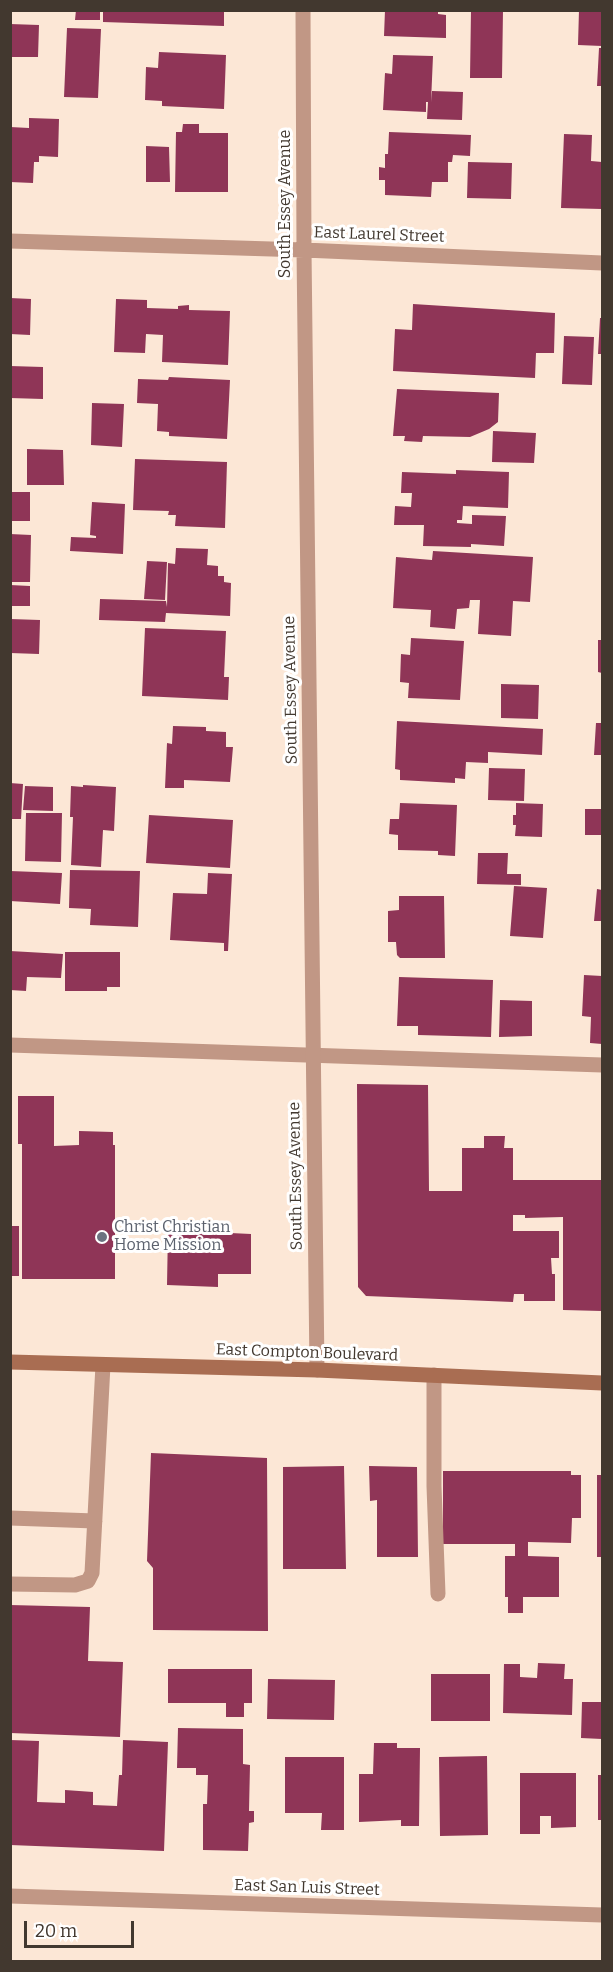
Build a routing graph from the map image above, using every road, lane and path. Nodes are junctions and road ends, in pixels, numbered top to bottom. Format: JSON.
{"nodes":[{"id":1,"x":303,"y":10,"type":"edge"},
{"id":2,"x":10,"y":241,"type":"edge"},
{"id":3,"x":304,"y":250,"type":"junction"},
{"id":4,"x":603,"y":262,"type":"edge"},
{"id":5,"x":10,"y":1045,"type":"edge"},
{"id":6,"x":313,"y":1054,"type":"junction"},
{"id":7,"x":603,"y":1065,"type":"edge"},
{"id":8,"x":10,"y":1362,"type":"edge"},
{"id":9,"x":103,"y":1365,"type":"junction"},
{"id":10,"x":317,"y":1370,"type":"junction"},
{"id":11,"x":434,"y":1375,"type":"junction"},
{"id":12,"x":603,"y":1383,"type":"edge"},
{"id":13,"x":10,"y":1518,"type":"edge"},
{"id":14,"x":95,"y":1521,"type":"junction"},
{"id":15,"x":10,"y":1584,"type":"edge"},
{"id":16,"x":438,"y":1594,"type":"dead end"},
{"id":17,"x":10,"y":1896,"type":"edge"},
{"id":18,"x":603,"y":1915,"type":"edge"}],
"edges":[{"from":1,"to":3,"type":"street","name":"South Essey Avenue"},
{"from":2,"to":3,"type":"street","name":"East Laurel Street"},
{"from":3,"to":4,"type":"street","name":"East Laurel Street"},
{"from":3,"to":6,"type":"street","name":"South Essey Avenue"},
{"from":5,"to":6,"type":"street"},
{"from":6,"to":7,"type":"street"},
{"from":6,"to":10,"type":"street","name":"South Essey Avenue"},
{"from":8,"to":9,"type":"main road","name":"East Compton Boulevard"},
{"from":9,"to":10,"type":"main road","name":"East Compton Boulevard"},
{"from":9,"to":14,"type":"street"},
{"from":10,"to":11,"type":"main road","name":"East Compton Boulevard"},
{"from":11,"to":12,"type":"main road","name":"East Compton Boulevard"},
{"from":11,"to":16,"type":"street"},
{"from":13,"to":14,"type":"street"},
{"from":14,"to":15,"type":"street"},
{"from":17,"to":18,"type":"street","name":"East San Luis Street"}]}
